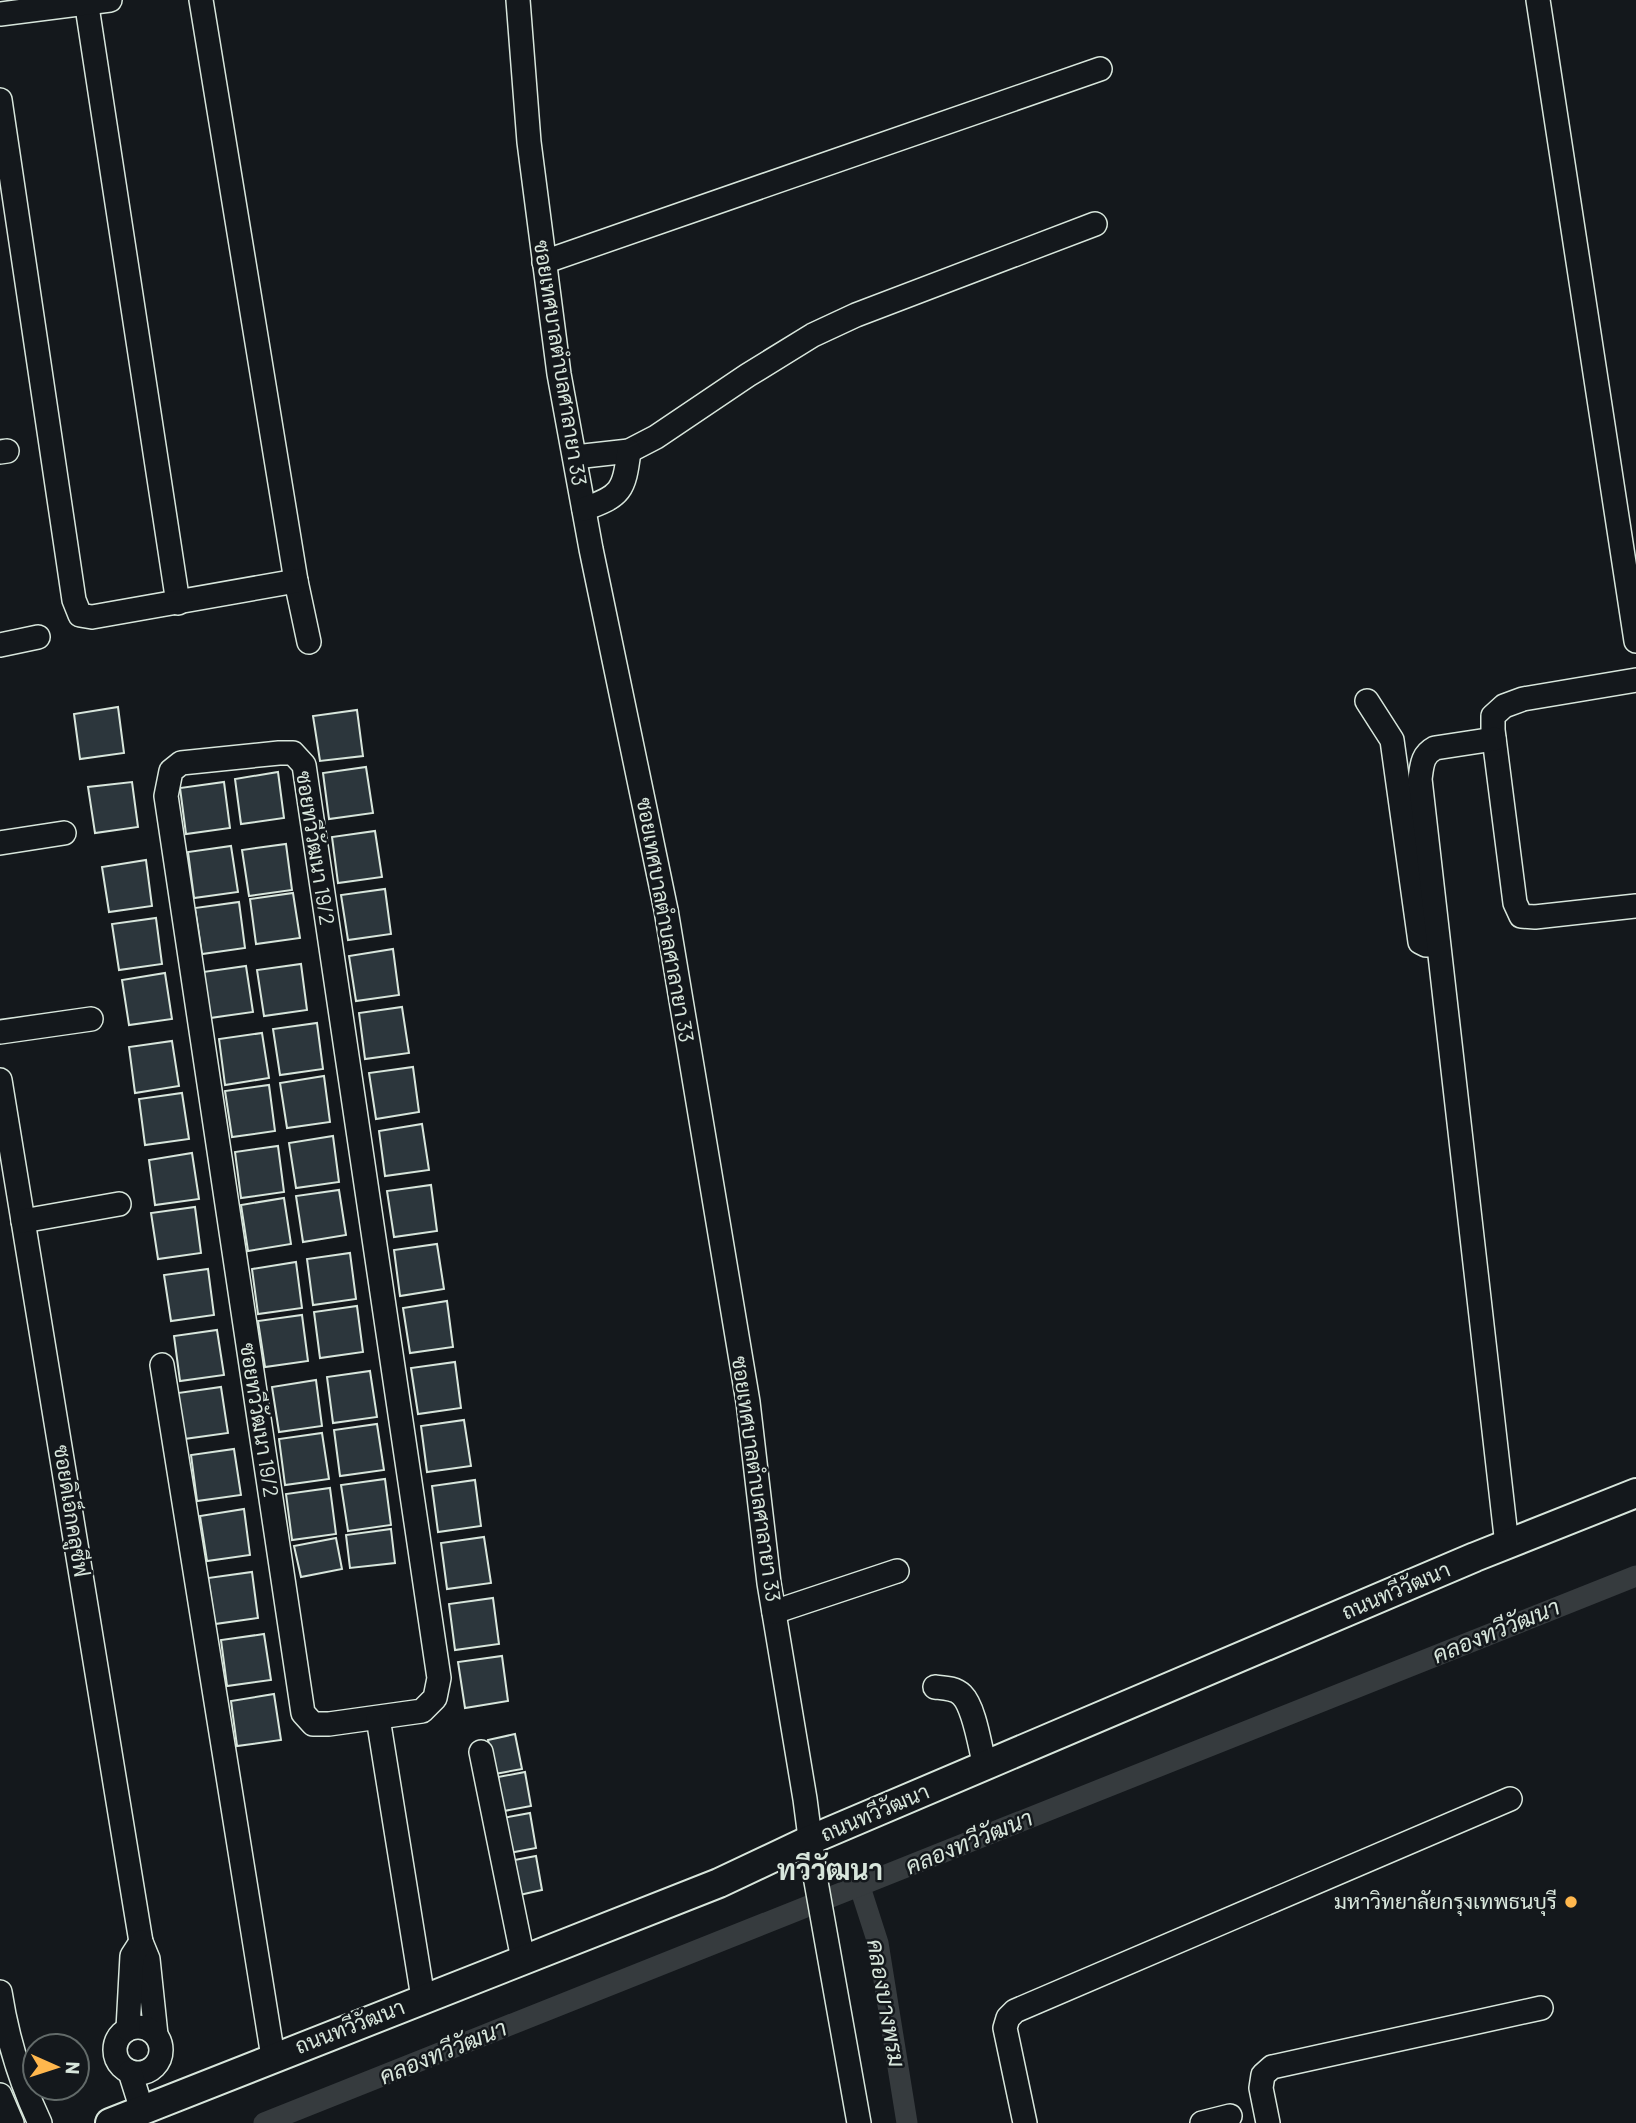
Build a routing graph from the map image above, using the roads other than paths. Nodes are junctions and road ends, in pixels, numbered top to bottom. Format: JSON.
{"nodes":[{"id":1,"x":110,"y":0,"type":"edge"},
{"id":2,"x":201,"y":0,"type":"edge"},
{"id":3,"x":519,"y":0,"type":"edge"},
{"id":4,"x":1538,"y":0,"type":"edge"},
{"id":5,"x":86,"y":2,"type":"edge"},
{"id":6,"x":0,"y":14,"type":"edge"},
{"id":7,"x":1100,"y":69,"type":"dead end"},
{"id":8,"x":0,"y":100,"type":"edge"},
{"id":9,"x":1095,"y":224,"type":"dead end"},
{"id":10,"x":544,"y":262,"type":"junction"},
{"id":11,"x":629,"y":451,"type":"junction"},
{"id":12,"x":575,"y":457,"type":"junction"},
{"id":13,"x":584,"y":509,"type":"junction"},
{"id":14,"x":296,"y":581,"type":"junction"},
{"id":15,"x":178,"y":603,"type":"junction"},
{"id":16,"x":38,"y":637,"type":"dead end"},
{"id":17,"x":1636,"y":641,"type":"edge"},
{"id":18,"x":309,"y":642,"type":"dead end"},
{"id":19,"x":0,"y":645,"type":"edge"},
{"id":20,"x":1636,"y":680,"type":"edge"},
{"id":21,"x":1367,"y":701,"type":"dead end"},
{"id":22,"x":1494,"y":740,"type":"junction"},
{"id":23,"x":64,"y":833,"type":"dead end"},
{"id":24,"x":0,"y":843,"type":"edge"},
{"id":25,"x":1636,"y":906,"type":"edge"},
{"id":26,"x":1438,"y":945,"type":"junction"},
{"id":27,"x":91,"y":1019,"type":"dead end"},
{"id":28,"x":0,"y":1032,"type":"edge"},
{"id":29,"x":0,"y":1080,"type":"edge"},
{"id":30,"x":119,"y":1204,"type":"dead end"},
{"id":31,"x":23,"y":1221,"type":"junction"},
{"id":32,"x":162,"y":1365,"type":"dead end"},
{"id":33,"x":1636,"y":1493,"type":"edge"},
{"id":34,"x":1507,"y":1545,"type":"junction"},
{"id":35,"x":897,"y":1571,"type":"dead end"},
{"id":36,"x":774,"y":1612,"type":"junction"},
{"id":37,"x":935,"y":1687,"type":"dead end"},
{"id":38,"x":378,"y":1718,"type":"junction"},
{"id":39,"x":481,"y":1752,"type":"dead end"},
{"id":40,"x":985,"y":1766,"type":"junction"},
{"id":41,"x":1510,"y":1799,"type":"dead end"},
{"id":42,"x":810,"y":1840,"type":"junction"},
{"id":43,"x":141,"y":1941,"type":"junction"},
{"id":44,"x":523,"y":1959,"type":"junction"},
{"id":45,"x":0,"y":1992,"type":"edge"},
{"id":46,"x":423,"y":1998,"type":"junction"},
{"id":47,"x":1541,"y":2008,"type":"dead end"},
{"id":48,"x":128,"y":2029,"type":"junction"},
{"id":49,"x":156,"y":2035,"type":"junction"},
{"id":50,"x":273,"y":2057,"type":"junction"},
{"id":51,"x":157,"y":2063,"type":"junction"},
{"id":52,"x":130,"y":2071,"type":"junction"},
{"id":53,"x":0,"y":2095,"type":"edge"},
{"id":54,"x":154,"y":2106,"type":"junction"},
{"id":55,"x":1230,"y":2116,"type":"dead end"},
{"id":56,"x":12,"y":2123,"type":"edge"},
{"id":57,"x":40,"y":2123,"type":"edge"},
{"id":58,"x":110,"y":2123,"type":"edge"},
{"id":59,"x":859,"y":2123,"type":"edge"},
{"id":60,"x":1025,"y":2123,"type":"edge"},
{"id":61,"x":1202,"y":2123,"type":"edge"},
{"id":62,"x":1268,"y":2123,"type":"edge"}],
"edges":[{"from":1,"to":5,"type":"street"},
{"from":2,"to":14,"type":"street"},
{"from":3,"to":10,"type":"street","name":"ซอยเทศบาลตำบลศาลายา 33"},
{"from":4,"to":17,"type":"street"},
{"from":5,"to":6,"type":"street"},
{"from":5,"to":15,"type":"street"},
{"from":7,"to":10,"type":"street"},
{"from":8,"to":15,"type":"street"},
{"from":9,"to":11,"type":"street"},
{"from":10,"to":12,"type":"street","name":"ซอยเทศบาลตำบลศาลายา 33"},
{"from":11,"to":12,"type":"street"},
{"from":11,"to":13,"type":"street"},
{"from":12,"to":13,"type":"street","name":"ซอยเทศบาลตำบลศาลายา 33"},
{"from":13,"to":36,"type":"street","name":"ซอยเทศบาลตำบลศาลายา 33"},
{"from":14,"to":15,"type":"street"},
{"from":14,"to":18,"type":"street"},
{"from":16,"to":19,"type":"street"},
{"from":20,"to":22,"type":"street"},
{"from":21,"to":26,"type":"street"},
{"from":22,"to":25,"type":"street"},
{"from":22,"to":26,"type":"street"},
{"from":23,"to":24,"type":"street"},
{"from":26,"to":34,"type":"street"},
{"from":27,"to":28,"type":"street"},
{"from":29,"to":31,"type":"street","name":"ซอยดิเอ็กคลูซีฟ"},
{"from":30,"to":31,"type":"street"},
{"from":31,"to":43,"type":"street","name":"ซอยดิเอ็กคลูซีฟ"},
{"from":32,"to":50,"type":"street"},
{"from":33,"to":34,"type":"main road","name":"ถนนทวีวัฒนา"},
{"from":34,"to":40,"type":"main road","name":"ถนนทวีวัฒนา"},
{"from":35,"to":36,"type":"street"},
{"from":36,"to":42,"type":"street","name":"ซอยเทศบาลตำบลศาลายา 33"},
{"from":37,"to":40,"type":"street"},
{"from":38,"to":38,"type":"street","name":"ซอยทวีวัฒนา 19/2"},
{"from":38,"to":46,"type":"street"},
{"from":39,"to":44,"type":"street"},
{"from":40,"to":42,"type":"main road","name":"ถนนทวีวัฒนา"},
{"from":41,"to":60,"type":"street"},
{"from":42,"to":44,"type":"main road","name":"ถนนทวีวัฒนา"},
{"from":42,"to":59,"type":"street","name":"ซอยเทศบาลตำบลศาลายา 33"},
{"from":43,"to":48,"type":"street","name":"ซอยดิเอ็กคลูซีฟ"},
{"from":43,"to":49,"type":"street","name":"ซอยดิเอ็กคลูซีฟ"},
{"from":44,"to":46,"type":"main road","name":"ถนนทวีวัฒนา"},
{"from":45,"to":57,"type":"street"},
{"from":46,"to":50,"type":"main road","name":"ถนนทวีวัฒนา"},
{"from":47,"to":62,"type":"street"},
{"from":48,"to":49,"type":"street"},
{"from":48,"to":52,"type":"street","name":"ซอยดิเอ็กคลูซีฟ"},
{"from":49,"to":51,"type":"street","name":"ซอยดิเอ็กคลูซีฟ"},
{"from":50,"to":54,"type":"main road","name":"ถนนทวีวัฒนา"},
{"from":51,"to":52,"type":"street"},
{"from":51,"to":54,"type":"street","name":"ซอยดิเอ็กคลูซีฟ"},
{"from":52,"to":54,"type":"street","name":"ซอยดิเอ็กคลูซีฟ"},
{"from":53,"to":56,"type":"street"},
{"from":54,"to":58,"type":"main road","name":"ถนนทวีวัฒนา"},
{"from":55,"to":61,"type":"street"}]}
